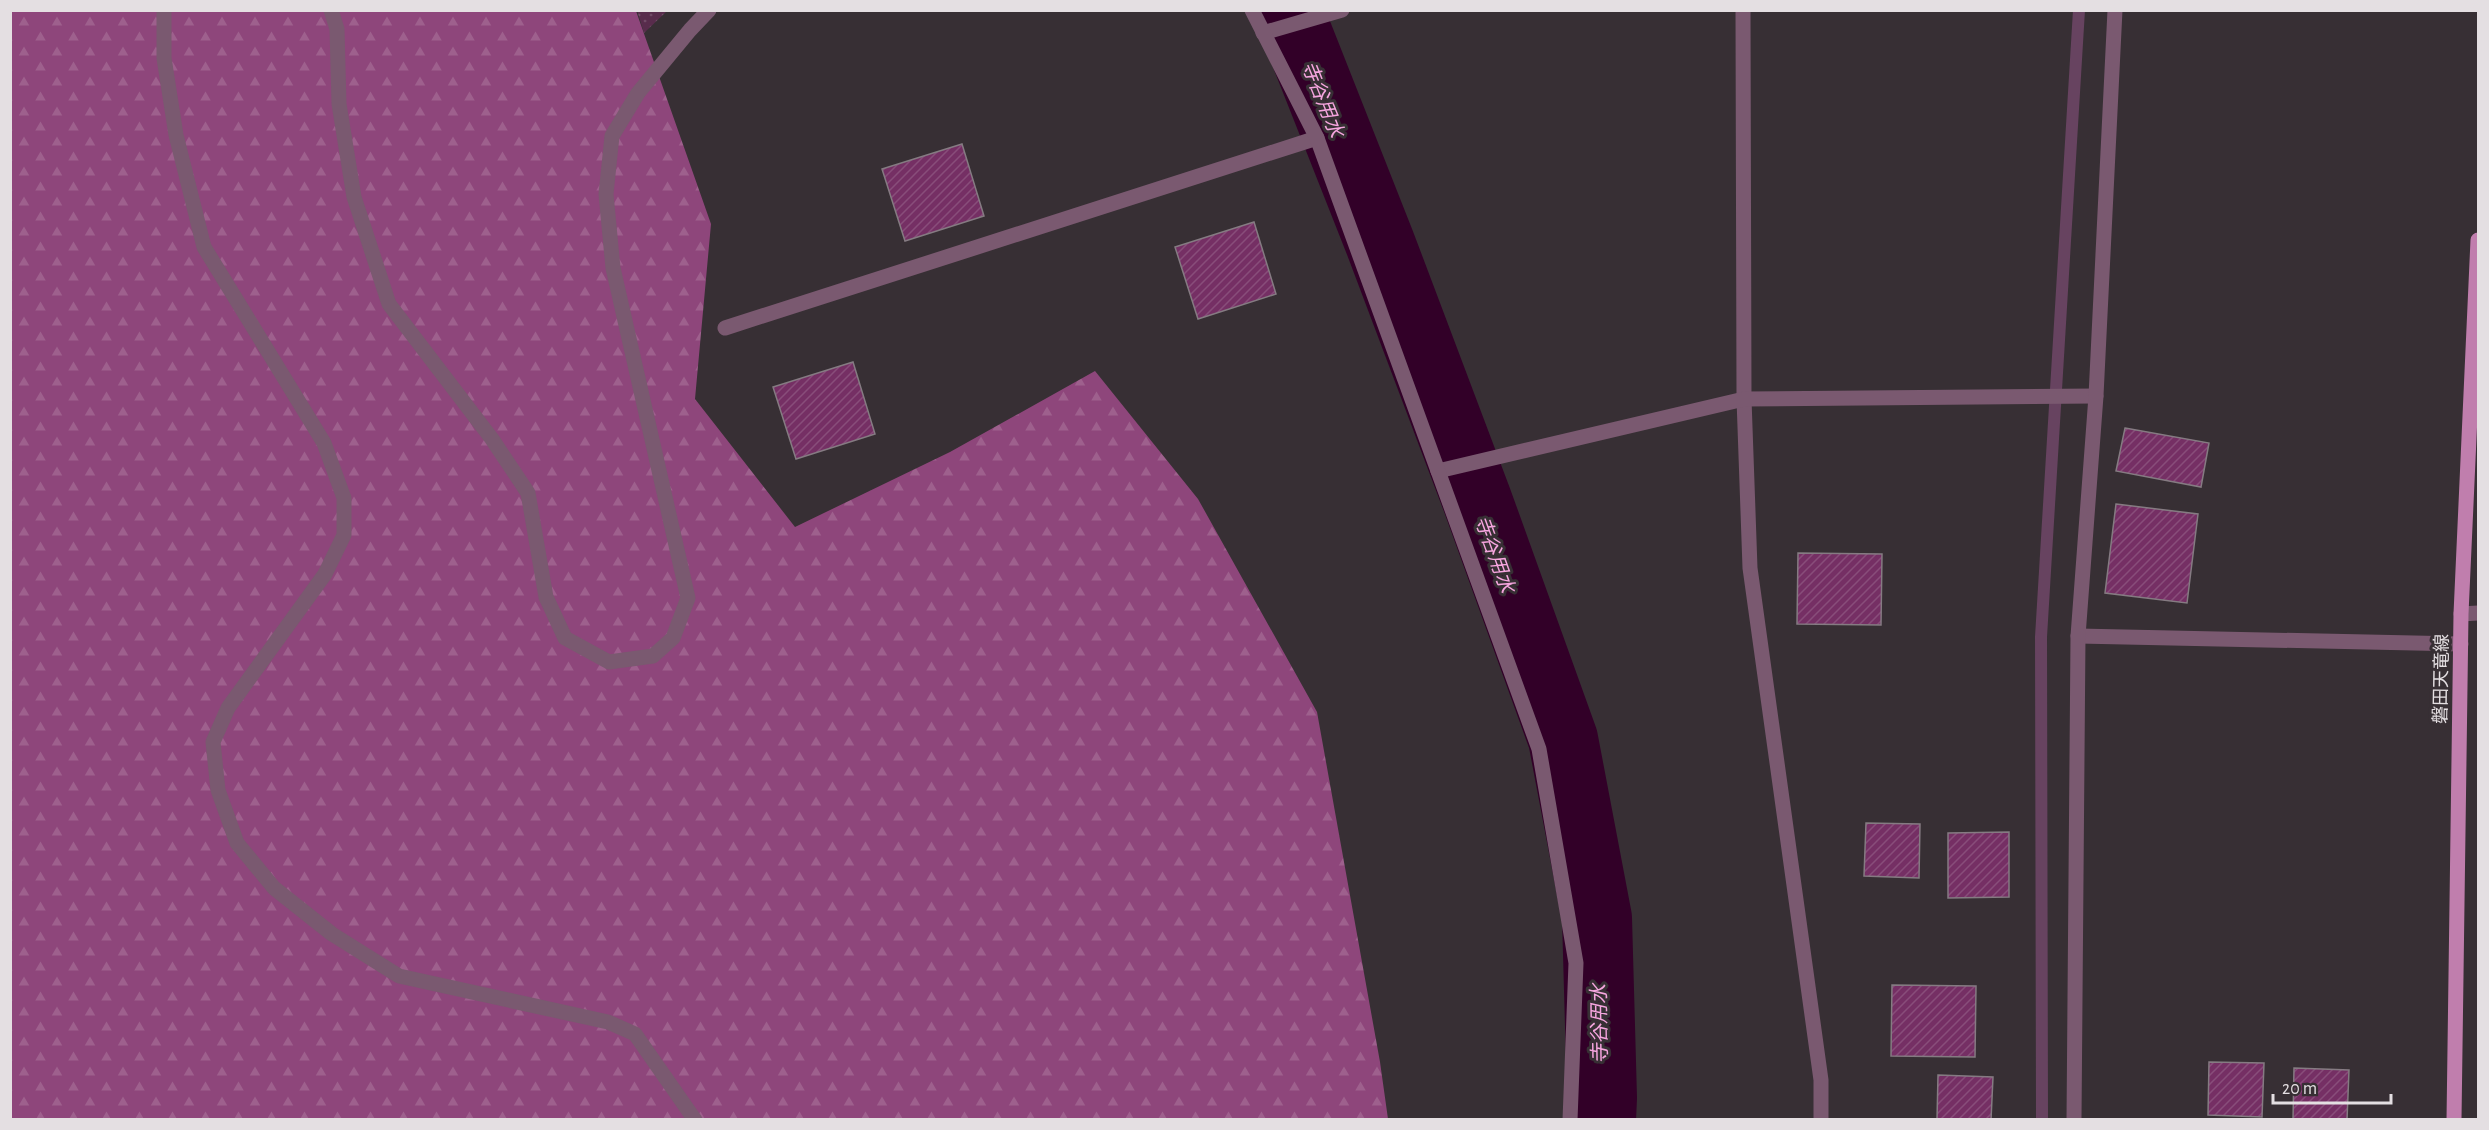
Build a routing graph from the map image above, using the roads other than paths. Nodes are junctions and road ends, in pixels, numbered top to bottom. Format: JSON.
{"nodes":[{"id":1,"x":164,"y":10,"type":"edge"},
{"id":2,"x":331,"y":10,"type":"edge"},
{"id":3,"x":709,"y":10,"type":"edge"},
{"id":4,"x":1252,"y":10,"type":"edge"},
{"id":5,"x":1342,"y":10,"type":"edge"},
{"id":6,"x":1743,"y":10,"type":"edge"},
{"id":7,"x":2115,"y":10,"type":"edge"},
{"id":8,"x":1263,"y":33,"type":"junction"},
{"id":9,"x":1317,"y":138,"type":"junction"},
{"id":10,"x":2478,"y":240,"type":"edge"},
{"id":11,"x":725,"y":328,"type":"dead end"},
{"id":12,"x":2097,"y":396,"type":"junction"},
{"id":13,"x":1744,"y":399,"type":"junction"},
{"id":14,"x":1438,"y":471,"type":"junction"},
{"id":15,"x":2478,"y":613,"type":"edge"},
{"id":16,"x":2462,"y":614,"type":"junction"},
{"id":17,"x":2078,"y":636,"type":"junction"},
{"id":18,"x":2461,"y":644,"type":"junction"},
{"id":19,"x":694,"y":1119,"type":"edge"},
{"id":20,"x":1570,"y":1119,"type":"edge"},
{"id":21,"x":1821,"y":1119,"type":"edge"},
{"id":22,"x":2074,"y":1119,"type":"edge"},
{"id":23,"x":2454,"y":1119,"type":"edge"}],
"edges":[{"from":1,"to":19,"type":"street"},
{"from":2,"to":3,"type":"street"},
{"from":4,"to":8,"type":"street"},
{"from":5,"to":8,"type":"street"},
{"from":6,"to":13,"type":"street"},
{"from":7,"to":12,"type":"street"},
{"from":8,"to":9,"type":"street"},
{"from":9,"to":11,"type":"street"},
{"from":9,"to":14,"type":"street"},
{"from":10,"to":16,"type":"main road","name":"磐田天竜線"},
{"from":12,"to":13,"type":"street"},
{"from":12,"to":17,"type":"street"},
{"from":13,"to":14,"type":"street"},
{"from":13,"to":21,"type":"street"},
{"from":14,"to":20,"type":"street"},
{"from":15,"to":16,"type":"street"},
{"from":16,"to":18,"type":"main road","name":"磐田天竜線"},
{"from":17,"to":18,"type":"street"},
{"from":17,"to":22,"type":"street"},
{"from":18,"to":23,"type":"main road","name":"磐田天竜線"}]}
